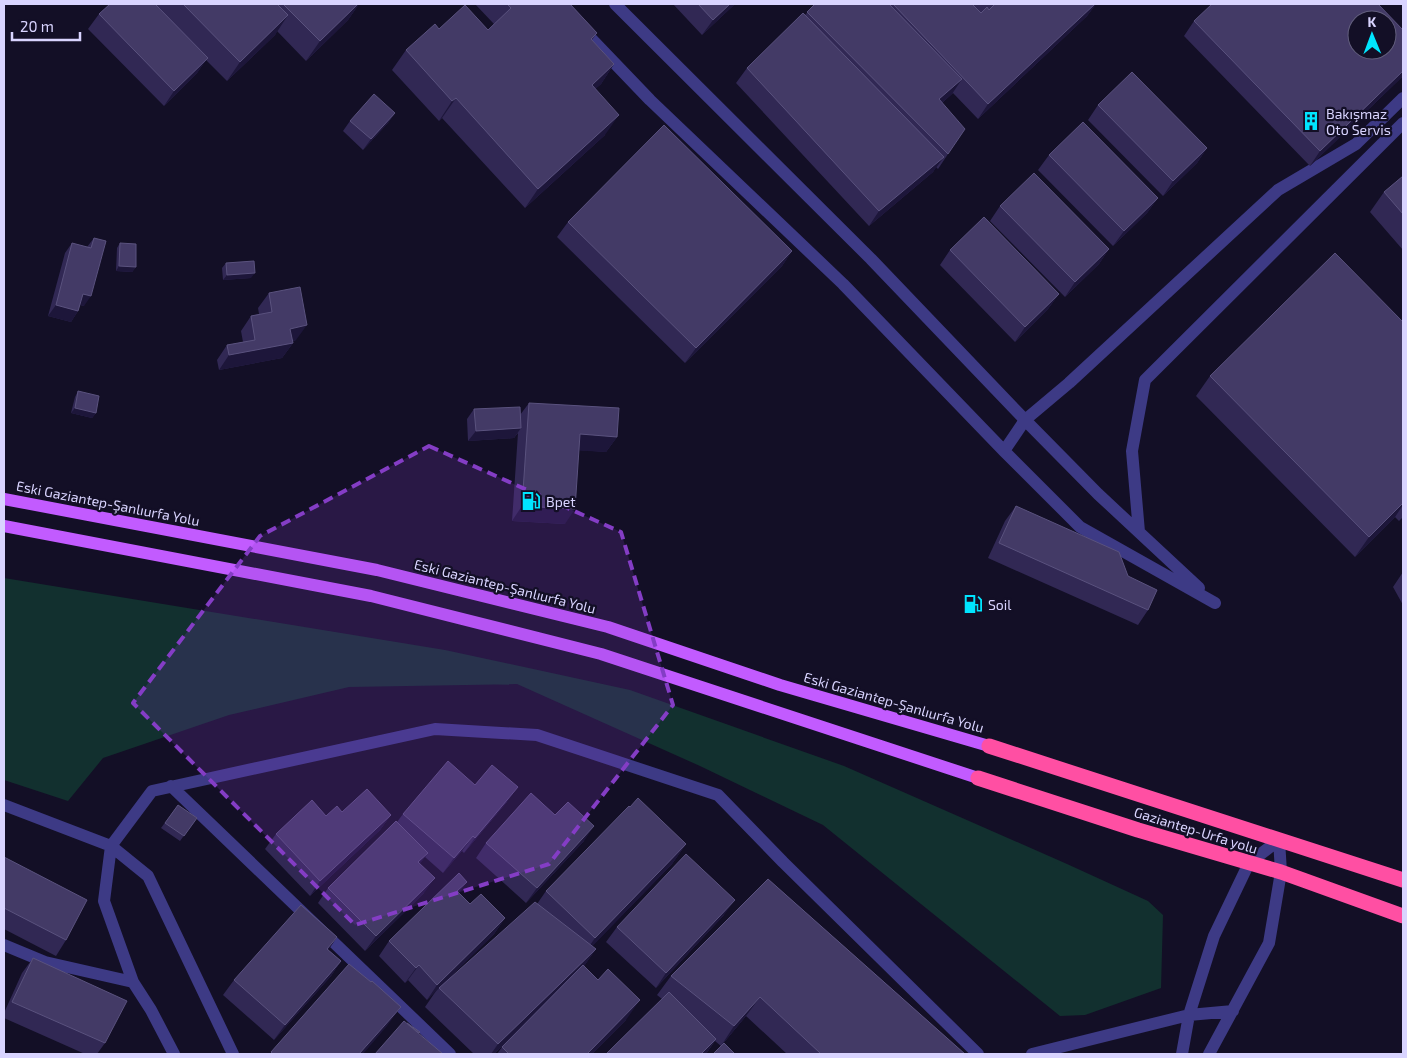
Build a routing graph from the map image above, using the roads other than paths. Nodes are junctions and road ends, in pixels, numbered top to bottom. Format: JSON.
{"nodes":[{"id":1,"x":558,"y":4,"type":"edge"},
{"id":2,"x":615,"y":4,"type":"edge"},
{"id":3,"x":1403,"y":98,"type":"edge"},
{"id":4,"x":1403,"y":123,"type":"edge"},
{"id":5,"x":1025,"y":420,"type":"junction"},
{"id":6,"x":1004,"y":451,"type":"junction"},
{"id":7,"x":4,"y":499,"type":"edge"},
{"id":8,"x":4,"y":526,"type":"edge"},
{"id":9,"x":1139,"y":532,"type":"junction"},
{"id":10,"x":989,"y":746,"type":"joint"},
{"id":11,"x":978,"y":778,"type":"joint"},
{"id":12,"x":171,"y":786,"type":"junction"},
{"id":13,"x":4,"y":805,"type":"edge"},
{"id":14,"x":1280,"y":840,"type":"junction"},
{"id":15,"x":111,"y":846,"type":"junction"},
{"id":16,"x":1249,"y":863,"type":"junction"},
{"id":17,"x":1281,"y":872,"type":"junction"},
{"id":18,"x":1403,"y":880,"type":"edge"},
{"id":19,"x":1403,"y":916,"type":"edge"},
{"id":20,"x":4,"y":945,"type":"edge"},
{"id":21,"x":133,"y":982,"type":"junction"},
{"id":22,"x":1233,"y":1010,"type":"junction"},
{"id":23,"x":1189,"y":1015,"type":"junction"},
{"id":24,"x":174,"y":1054,"type":"edge"},
{"id":25,"x":233,"y":1054,"type":"edge"},
{"id":26,"x":450,"y":1054,"type":"edge"},
{"id":27,"x":978,"y":1054,"type":"edge"},
{"id":28,"x":1032,"y":1054,"type":"edge"},
{"id":29,"x":1182,"y":1054,"type":"edge"},
{"id":30,"x":1209,"y":1054,"type":"edge"}],
"edges":[{"from":1,"to":6,"type":"street"},
{"from":2,"to":5,"type":"street"},
{"from":3,"to":5,"type":"street"},
{"from":4,"to":9,"type":"street"},
{"from":5,"to":6,"type":"street"},
{"from":5,"to":9,"type":"street"},
{"from":6,"to":9,"type":"street"},
{"from":7,"to":10,"type":"main road","name":"Eski Gaziantep-Şanlıurfa Yolu"},
{"from":8,"to":11,"type":"main road"},
{"from":10,"to":14,"type":"highway","name":"Gaziantep-Urfa yolu"},
{"from":11,"to":16,"type":"highway","name":"Gaziantep-Urfa yolu"},
{"from":12,"to":15,"type":"street"},
{"from":12,"to":26,"type":"street"},
{"from":12,"to":27,"type":"street"},
{"from":13,"to":15,"type":"street"},
{"from":14,"to":16,"type":"street"},
{"from":14,"to":17,"type":"street"},
{"from":14,"to":18,"type":"highway","name":"Gaziantep-Urfa yolu"},
{"from":15,"to":21,"type":"street"},
{"from":15,"to":25,"type":"street"},
{"from":16,"to":17,"type":"highway","name":"Gaziantep-Urfa yolu"},
{"from":16,"to":23,"type":"street"},
{"from":17,"to":19,"type":"highway","name":"Gaziantep-Urfa yolu"},
{"from":17,"to":22,"type":"street"},
{"from":20,"to":21,"type":"street"},
{"from":21,"to":24,"type":"street"},
{"from":22,"to":23,"type":"street"},
{"from":22,"to":30,"type":"street"},
{"from":23,"to":28,"type":"street"},
{"from":23,"to":29,"type":"street"}]}
